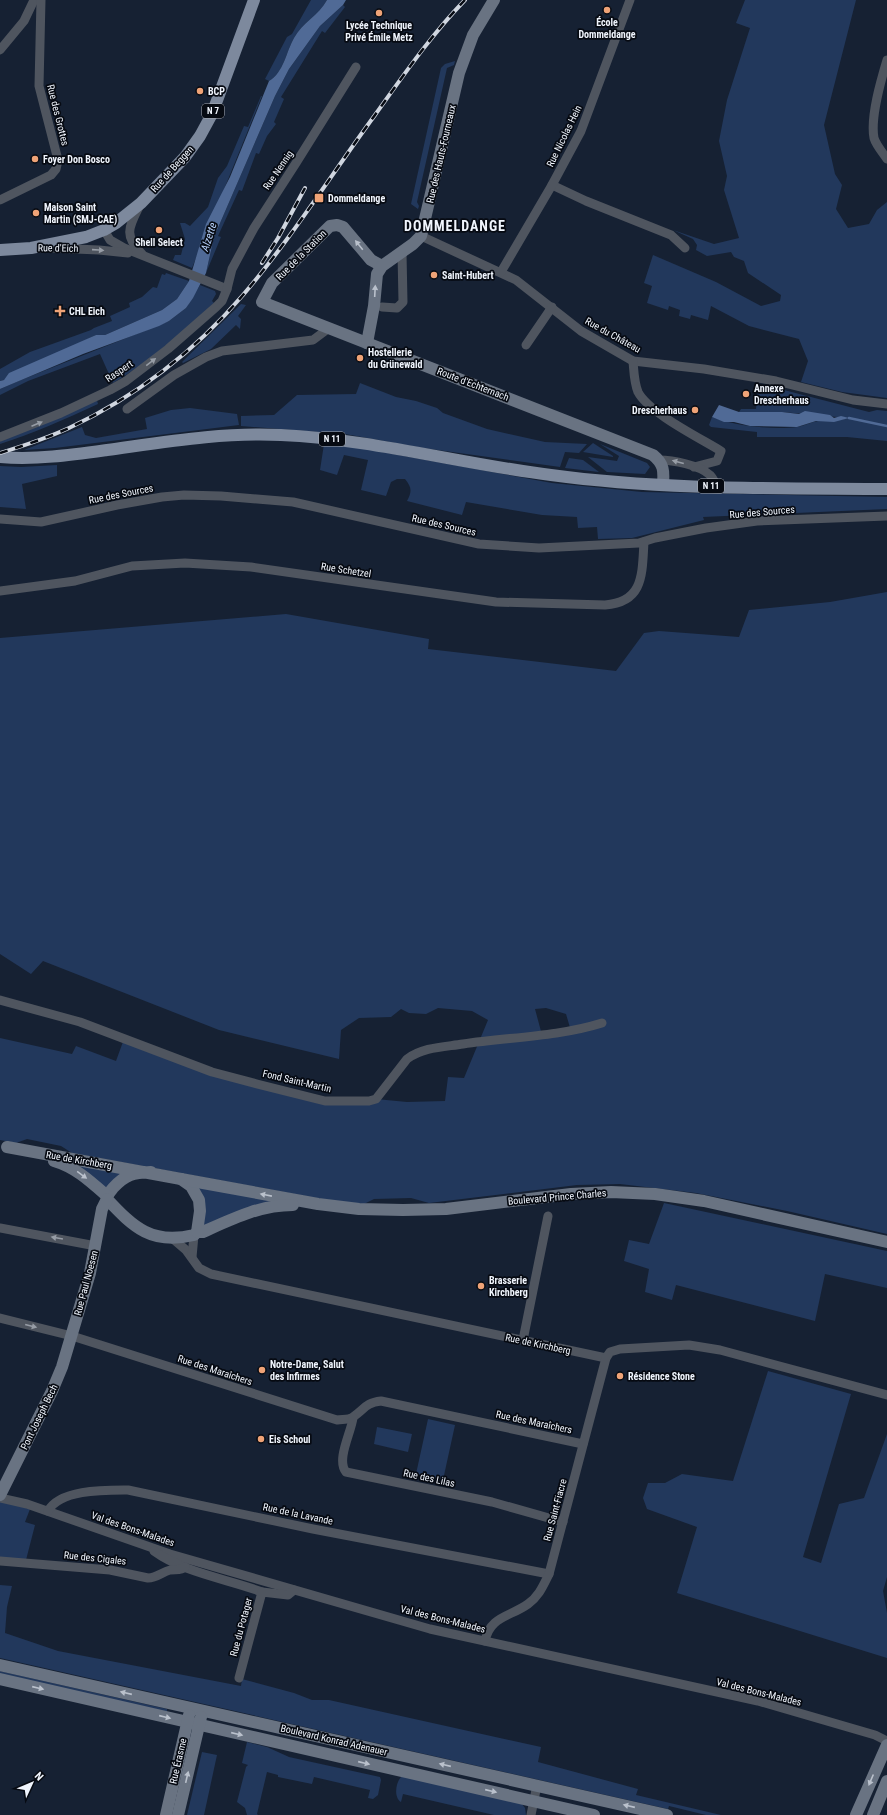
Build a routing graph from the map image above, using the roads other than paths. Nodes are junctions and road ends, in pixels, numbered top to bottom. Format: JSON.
{"nodes":[{"id":1,"x":34,"y":0,"type":"edge"},
{"id":2,"x":41,"y":0,"type":"edge"},
{"id":3,"x":254,"y":0,"type":"edge"},
{"id":4,"x":494,"y":0,"type":"edge"},
{"id":5,"x":630,"y":0,"type":"edge"},
{"id":6,"x":0,"y":50,"type":"edge"},
{"id":7,"x":887,"y":60,"type":"edge"},
{"id":8,"x":356,"y":67,"type":"dead end"},
{"id":9,"x":887,"y":159,"type":"edge"},
{"id":10,"x":552,"y":185,"type":"junction"},
{"id":11,"x":0,"y":200,"type":"edge"},
{"id":12,"x":141,"y":203,"type":"junction"},
{"id":13,"x":104,"y":230,"type":"junction"},
{"id":14,"x":421,"y":236,"type":"junction"},
{"id":15,"x":31,"y":248,"type":"junction"},
{"id":16,"x":685,"y":248,"type":"dead end"},
{"id":17,"x":0,"y":250,"type":"edge"},
{"id":18,"x":402,"y":253,"type":"junction"},
{"id":19,"x":142,"y":256,"type":"junction"},
{"id":20,"x":382,"y":266,"type":"junction"},
{"id":21,"x":501,"y":272,"type":"junction"},
{"id":22,"x":224,"y":287,"type":"junction"},
{"id":23,"x":262,"y":302,"type":"joint"},
{"id":24,"x":382,"y":307,"type":"dead end"},
{"id":25,"x":552,"y":307,"type":"junction"},
{"id":26,"x":329,"y":328,"type":"junction"},
{"id":27,"x":367,"y":343,"type":"junction"},
{"id":28,"x":526,"y":345,"type":"dead end"},
{"id":29,"x":633,"y":361,"type":"junction"},
{"id":30,"x":887,"y":404,"type":"edge"},
{"id":31,"x":126,"y":409,"type":"dead end"},
{"id":32,"x":0,"y":437,"type":"edge"},
{"id":33,"x":0,"y":457,"type":"edge"},
{"id":34,"x":659,"y":460,"type":"junction"},
{"id":35,"x":694,"y":467,"type":"junction"},
{"id":36,"x":663,"y":484,"type":"junction"},
{"id":37,"x":717,"y":486,"type":"junction"},
{"id":38,"x":887,"y":489,"type":"edge"},
{"id":39,"x":887,"y":516,"type":"edge"},
{"id":40,"x":0,"y":519,"type":"edge"},
{"id":41,"x":644,"y":542,"type":"junction"},
{"id":42,"x":0,"y":591,"type":"edge"},
{"id":43,"x":0,"y":1000,"type":"edge"},
{"id":44,"x":602,"y":1023,"type":"dead end"},
{"id":45,"x":3,"y":1146,"type":"edge"},
{"id":46,"x":151,"y":1172,"type":"junction"},
{"id":47,"x":181,"y":1179,"type":"junction"},
{"id":48,"x":107,"y":1198,"type":"junction"},
{"id":49,"x":318,"y":1204,"type":"junction"},
{"id":50,"x":122,"y":1215,"type":"junction"},
{"id":51,"x":548,"y":1216,"type":"dead end"},
{"id":52,"x":0,"y":1228,"type":"edge"},
{"id":53,"x":99,"y":1231,"type":"junction"},
{"id":54,"x":195,"y":1234,"type":"junction"},
{"id":55,"x":172,"y":1238,"type":"junction"},
{"id":56,"x":887,"y":1242,"type":"edge"},
{"id":57,"x":96,"y":1246,"type":"junction"},
{"id":58,"x":192,"y":1257,"type":"junction"},
{"id":59,"x":0,"y":1318,"type":"edge"},
{"id":60,"x":72,"y":1336,"type":"junction"},
{"id":61,"x":523,"y":1340,"type":"junction"},
{"id":62,"x":606,"y":1358,"type":"junction"},
{"id":63,"x":887,"y":1395,"type":"edge"},
{"id":64,"x":352,"y":1418,"type":"junction"},
{"id":65,"x":584,"y":1444,"type":"junction"},
{"id":66,"x":0,"y":1496,"type":"edge"},
{"id":67,"x":48,"y":1511,"type":"junction"},
{"id":68,"x":563,"y":1522,"type":"junction"},
{"id":69,"x":144,"y":1544,"type":"junction"},
{"id":70,"x":0,"y":1561,"type":"edge"},
{"id":71,"x":185,"y":1567,"type":"junction"},
{"id":72,"x":549,"y":1574,"type":"junction"},
{"id":73,"x":294,"y":1590,"type":"junction"},
{"id":74,"x":262,"y":1592,"type":"junction"},
{"id":75,"x":485,"y":1641,"type":"junction"},
{"id":76,"x":0,"y":1665,"type":"edge"},
{"id":77,"x":238,"y":1678,"type":"dead end"},
{"id":78,"x":0,"y":1679,"type":"edge"},
{"id":79,"x":197,"y":1709,"type":"junction"},
{"id":80,"x":193,"y":1724,"type":"junction"},
{"id":81,"x":887,"y":1741,"type":"edge"},
{"id":82,"x":887,"y":1745,"type":"edge"},
{"id":83,"x":887,"y":1781,"type":"edge"},
{"id":84,"x":537,"y":1786,"type":"junction"},
{"id":85,"x":534,"y":1801,"type":"junction"},
{"id":86,"x":166,"y":1815,"type":"edge"},
{"id":87,"x":178,"y":1815,"type":"edge"},
{"id":88,"x":530,"y":1815,"type":"edge"},
{"id":89,"x":594,"y":1815,"type":"edge"},
{"id":90,"x":667,"y":1815,"type":"edge"},
{"id":91,"x":856,"y":1815,"type":"edge"},
{"id":92,"x":873,"y":1815,"type":"edge"}],
"edges":[{"from":1,"to":6,"type":"street"},
{"from":2,"to":11,"type":"street","name":"Rue des Grottes"},
{"from":3,"to":12,"type":"main road","name":"Rue de Beggen","number":"N 7"},
{"from":4,"to":14,"type":"main road","name":"Rue des Hauts-Fourneaux"},
{"from":5,"to":10,"type":"street","name":"Rue Nicolas Hein"},
{"from":7,"to":9,"type":"street"},
{"from":8,"to":22,"type":"street","name":"Rue Nennig"},
{"from":10,"to":16,"type":"street"},
{"from":10,"to":21,"type":"street","name":"Rue Nicolas Hein"},
{"from":12,"to":13,"type":"main road","name":"Rue de Beggen","number":"N 7"},
{"from":12,"to":19,"type":"street"},
{"from":13,"to":15,"type":"main road","name":"Rue de Beggen","number":"N 7"},
{"from":13,"to":19,"type":"street"},
{"from":14,"to":18,"type":"main road"},
{"from":14,"to":21,"type":"street","name":"Rue du Château"},
{"from":15,"to":17,"type":"main road","name":"Rue d'Eich","number":"N 7"},
{"from":15,"to":19,"type":"street","name":"Rue d'Eich","one_way":true},
{"from":18,"to":20,"type":"main road"},
{"from":18,"to":24,"type":"street"},
{"from":19,"to":22,"type":"street"},
{"from":20,"to":23,"type":"main road","name":"Rue de la Station","one_way":true},
{"from":27,"to":20,"type":"main road","one_way":true},
{"from":21,"to":25,"type":"street","name":"Rue du Château"},
{"from":32,"to":22,"type":"street","name":"Raspert","one_way":true},
{"from":23,"to":26,"type":"main road","name":"Route d'Echternach"},
{"from":25,"to":28,"type":"street"},
{"from":25,"to":29,"type":"street","name":"Rue du Château"},
{"from":26,"to":27,"type":"main road","name":"Route d'Echternach"},
{"from":26,"to":31,"type":"street"},
{"from":27,"to":34,"type":"main road","name":"Route d'Echternach"},
{"from":29,"to":30,"type":"street","name":"Rue du Château"},
{"from":29,"to":35,"type":"street"},
{"from":33,"to":36,"type":"main road","number":"N 11"},
{"from":35,"to":34,"type":"street","one_way":true},
{"from":34,"to":36,"type":"main road"},
{"from":35,"to":37,"type":"street"},
{"from":36,"to":37,"type":"main road","number":"N 11"},
{"from":37,"to":38,"type":"main road","number":"N 11"},
{"from":39,"to":41,"type":"street","name":"Rue des Sources"},
{"from":40,"to":41,"type":"street","name":"Rue des Sources"},
{"from":41,"to":42,"type":"street","name":"Rue Schetzel"},
{"from":43,"to":44,"type":"street","name":"Fond Saint-Martin"},
{"from":45,"to":46,"type":"main road","name":"Rue de Kirchberg"},
{"from":45,"to":48,"type":"main road","name":"Rue de Kirchberg","one_way":true},
{"from":46,"to":47,"type":"main road","name":"Rue de Kirchberg"},
{"from":46,"to":48,"type":"main road","name":"Rue de Kirchberg"},
{"from":49,"to":47,"type":"main road","name":"Boulevard Prince Charles","one_way":true},
{"from":47,"to":54,"type":"main road"},
{"from":48,"to":50,"type":"main road","name":"Rue de Kirchberg"},
{"from":48,"to":53,"type":"main road","name":"Rue Paul Noesen"},
{"from":49,"to":54,"type":"main road","name":"Boulevard Prince Charles"},
{"from":49,"to":56,"type":"main road","name":"Boulevard Prince Charles"},
{"from":50,"to":53,"type":"main road"},
{"from":50,"to":55,"type":"main road","name":"Rue de Kirchberg"},
{"from":51,"to":61,"type":"street"},
{"from":57,"to":52,"type":"street","one_way":true},
{"from":53,"to":57,"type":"main road","name":"Rue Paul Noesen"},
{"from":54,"to":55,"type":"main road","name":"Rue de Kirchberg"},
{"from":54,"to":58,"type":"street"},
{"from":55,"to":58,"type":"street","name":"Rue de Kirchberg"},
{"from":57,"to":60,"type":"main road","name":"Rue Paul Noesen"},
{"from":58,"to":61,"type":"street","name":"Rue de Kirchberg"},
{"from":59,"to":60,"type":"street","name":"Rue des Maraîchers","one_way":true},
{"from":60,"to":64,"type":"street","name":"Rue des Maraîchers"},
{"from":60,"to":66,"type":"main road","name":"Pont Joseph Bech"},
{"from":61,"to":62,"type":"street","name":"Rue de Kirchberg"},
{"from":62,"to":63,"type":"street"},
{"from":62,"to":65,"type":"street","name":"Rue Saint-Fiacre"},
{"from":64,"to":65,"type":"street","name":"Rue des Maraîchers"},
{"from":64,"to":68,"type":"street","name":"Rue des Lilas"},
{"from":65,"to":68,"type":"street","name":"Rue Saint-Fiacre"},
{"from":66,"to":67,"type":"street","name":"Val des Bons-Malades"},
{"from":67,"to":69,"type":"street","name":"Val des Bons-Malades"},
{"from":67,"to":72,"type":"street","name":"Rue de la Lavande"},
{"from":68,"to":72,"type":"street","name":"Rue Saint-Fiacre"},
{"from":69,"to":71,"type":"street"},
{"from":69,"to":73,"type":"street","name":"Val des Bons-Malades"},
{"from":70,"to":71,"type":"street","name":"Rue des Cigales"},
{"from":71,"to":74,"type":"street"},
{"from":72,"to":75,"type":"street","name":"Rue Saint-Fiacre"},
{"from":73,"to":74,"type":"street","name":"Rue du Potager"},
{"from":73,"to":75,"type":"street","name":"Val des Bons-Malades"},
{"from":74,"to":77,"type":"street","name":"Rue du Potager"},
{"from":75,"to":81,"type":"street","name":"Val des Bons-Malades"},
{"from":79,"to":76,"type":"main road","name":"Boulevard Konrad Adenauer","one_way":true},
{"from":78,"to":80,"type":"main road","name":"Boulevard Konrad Adenauer","one_way":true},
{"from":79,"to":80,"type":"main road","name":"Rue Érasme"},
{"from":84,"to":79,"type":"main road","name":"Boulevard Konrad Adenauer","one_way":true},
{"from":80,"to":85,"type":"main road","name":"Boulevard Konrad Adenauer","one_way":true},
{"from":80,"to":86,"type":"main road","name":"Rue Érasme"},
{"from":87,"to":80,"type":"main road","name":"Rue Érasme","one_way":true},
{"from":82,"to":91,"type":"main road","one_way":true},
{"from":83,"to":92,"type":"main road"},
{"from":84,"to":85,"type":"street"},
{"from":90,"to":84,"type":"main road","name":"Boulevard Konrad Adenauer","one_way":true},
{"from":85,"to":88,"type":"street"},
{"from":85,"to":89,"type":"main road","name":"Boulevard Konrad Adenauer"}]}
